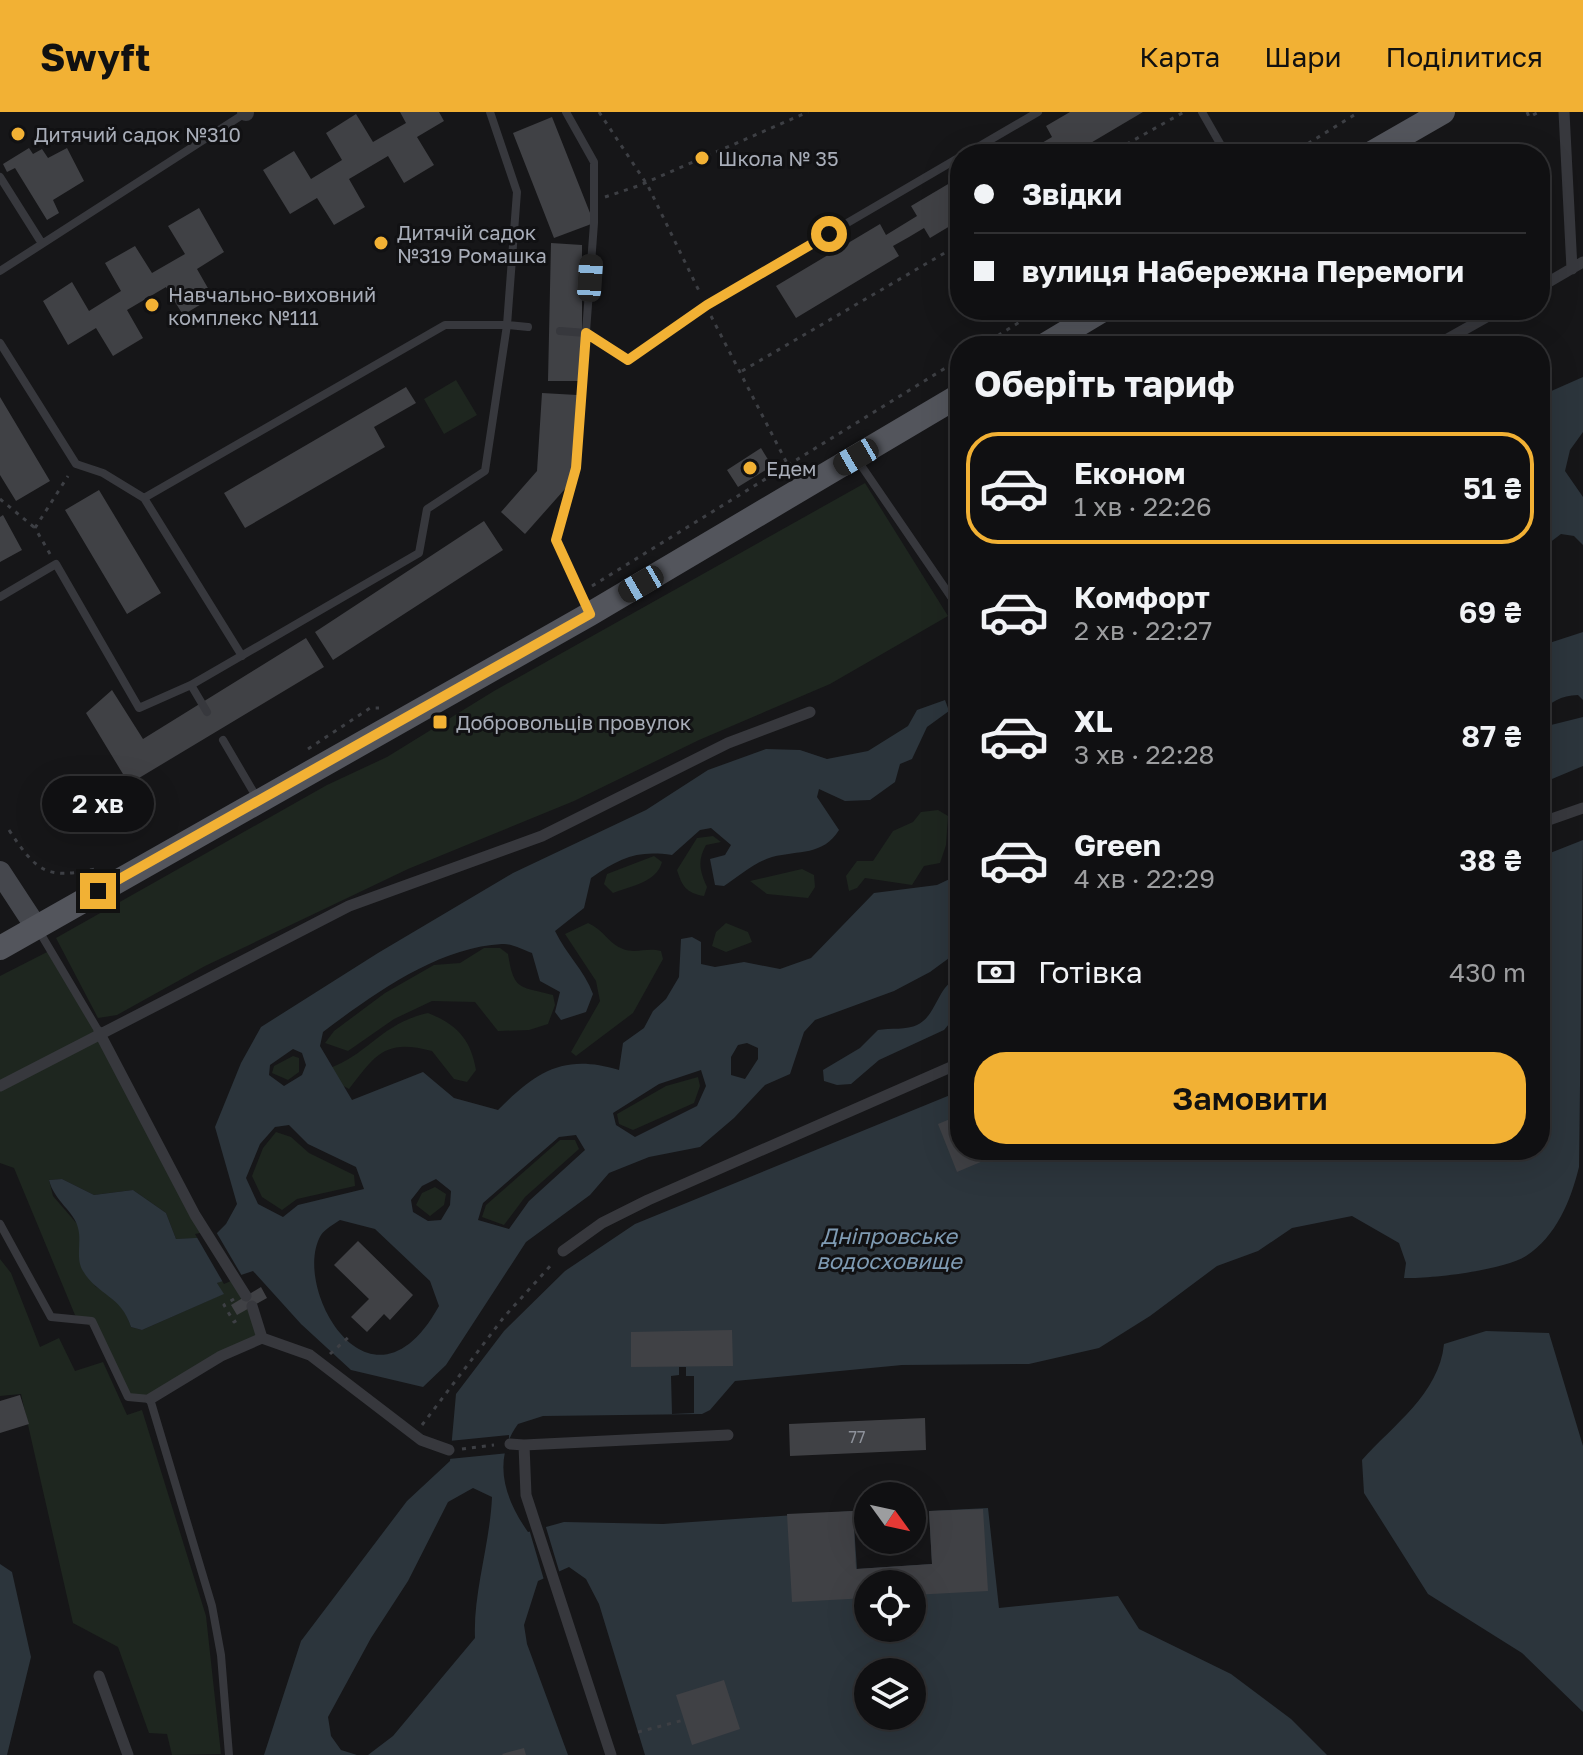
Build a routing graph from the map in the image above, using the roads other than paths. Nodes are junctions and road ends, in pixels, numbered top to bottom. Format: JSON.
{"nodes":[{"id":1,"x":246,"y":112,"type":"edge"},
{"id":2,"x":490,"y":112,"type":"edge"},
{"id":3,"x":566,"y":112,"type":"edge"},
{"id":4,"x":1038,"y":112,"type":"edge"},
{"id":5,"x":1202,"y":112,"type":"edge"},
{"id":6,"x":1443,"y":112,"type":"edge"},
{"id":7,"x":1564,"y":112,"type":"edge"},
{"id":8,"x":983,"y":144,"type":"edge"},
{"id":9,"x":1220,"y":144,"type":"edge"},
{"id":10,"x":1387,"y":144,"type":"edge"},
{"id":11,"x":950,"y":163,"type":"edge"},
{"id":12,"x":0,"y":177,"type":"edge"},
{"id":13,"x":41,"y":242,"type":"junction"},
{"id":14,"x":1578,"y":265,"type":"edge"},
{"id":15,"x":0,"y":271,"type":"edge"},
{"id":16,"x":1550,"y":281,"type":"edge"},
{"id":17,"x":1086,"y":320,"type":"edge"},
{"id":18,"x":1481,"y":320,"type":"edge"},
{"id":19,"x":507,"y":325,"type":"junction"},
{"id":20,"x":528,"y":327,"type":"dead end"},
{"id":21,"x":560,"y":331,"type":"dead end"},
{"id":22,"x":586,"y":333,"type":"junction"},
{"id":23,"x":1060,"y":336,"type":"edge"},
{"id":24,"x":1453,"y":336,"type":"edge"},
{"id":25,"x":0,"y":343,"type":"edge"},
{"id":26,"x":950,"y":401,"type":"edge"},
{"id":27,"x":856,"y":457,"type":"junction"},
{"id":28,"x":144,"y":498,"type":"junction"},
{"id":29,"x":950,"y":595,"type":"edge"},
{"id":30,"x":0,"y":597,"type":"edge"},
{"id":31,"x":585,"y":604,"type":"junction"},
{"id":32,"x":242,"y":656,"type":"junction"},
{"id":33,"x":191,"y":685,"type":"junction"},
{"id":34,"x":207,"y":712,"type":"dead end"},
{"id":35,"x":810,"y":712,"type":"dead end"},
{"id":36,"x":223,"y":740,"type":"dead end"},
{"id":37,"x":260,"y":802,"type":"junction"},
{"id":38,"x":1583,"y":808,"type":"edge"},
{"id":39,"x":1550,"y":820,"type":"edge"},
{"id":40,"x":0,"y":872,"type":"edge"},
{"id":41,"x":36,"y":927,"type":"junction"},
{"id":42,"x":0,"y":948,"type":"edge"},
{"id":43,"x":99,"y":1032,"type":"junction"},
{"id":44,"x":950,"y":1067,"type":"edge"},
{"id":45,"x":0,"y":1086,"type":"edge"},
{"id":46,"x":0,"y":1224,"type":"edge"},
{"id":47,"x":563,"y":1251,"type":"road end"},
{"id":48,"x":262,"y":1338,"type":"junction"},
{"id":49,"x":150,"y":1399,"type":"junction"},
{"id":50,"x":728,"y":1435,"type":"dead end"},
{"id":51,"x":510,"y":1444,"type":"road end"},
{"id":52,"x":524,"y":1445,"type":"junction"},
{"id":53,"x":449,"y":1450,"type":"road end"},
{"id":54,"x":99,"y":1676,"type":"dead end"},
{"id":55,"x":128,"y":1755,"type":"edge"},
{"id":56,"x":229,"y":1755,"type":"edge"},
{"id":57,"x":611,"y":1755,"type":"edge"}],
"edges":[{"from":1,"to":13,"type":"lane"},
{"from":2,"to":19,"type":"lane"},
{"from":3,"to":22,"type":"lane"},
{"from":4,"to":8,"type":"lane"},
{"from":5,"to":9,"type":"lane"},
{"from":6,"to":10,"type":"main road"},
{"from":7,"to":14,"type":"street"},
{"from":11,"to":22,"type":"lane"},
{"from":12,"to":13,"type":"lane"},
{"from":13,"to":15,"type":"lane"},
{"from":14,"to":16,"type":"street"},
{"from":17,"to":23,"type":"main road"},
{"from":18,"to":24,"type":"street"},
{"from":19,"to":20,"type":"lane"},
{"from":19,"to":28,"type":"lane"},
{"from":19,"to":32,"type":"lane"},
{"from":21,"to":22,"type":"lane"},
{"from":22,"to":31,"type":"lane"},
{"from":25,"to":28,"type":"lane"},
{"from":26,"to":27,"type":"main road"},
{"from":27,"to":29,"type":"lane"},
{"from":27,"to":31,"type":"main road"},
{"from":28,"to":32,"type":"lane"},
{"from":30,"to":33,"type":"lane"},
{"from":31,"to":37,"type":"main road"},
{"from":32,"to":33,"type":"lane"},
{"from":33,"to":34,"type":"lane"},
{"from":35,"to":43,"type":"street"},
{"from":36,"to":37,"type":"lane"},
{"from":37,"to":41,"type":"main road"},
{"from":38,"to":39,"type":"street"},
{"from":40,"to":41,"type":"main road"},
{"from":41,"to":42,"type":"main road"},
{"from":41,"to":43,"type":"lane"},
{"from":43,"to":45,"type":"street"},
{"from":43,"to":48,"type":"street"},
{"from":44,"to":47,"type":"street"},
{"from":46,"to":49,"type":"lane"},
{"from":48,"to":49,"type":"street"},
{"from":48,"to":53,"type":"street"},
{"from":49,"to":56,"type":"lane"},
{"from":50,"to":52,"type":"street"},
{"from":51,"to":52,"type":"street"},
{"from":52,"to":57,"type":"street"},
{"from":54,"to":55,"type":"street"}]}
